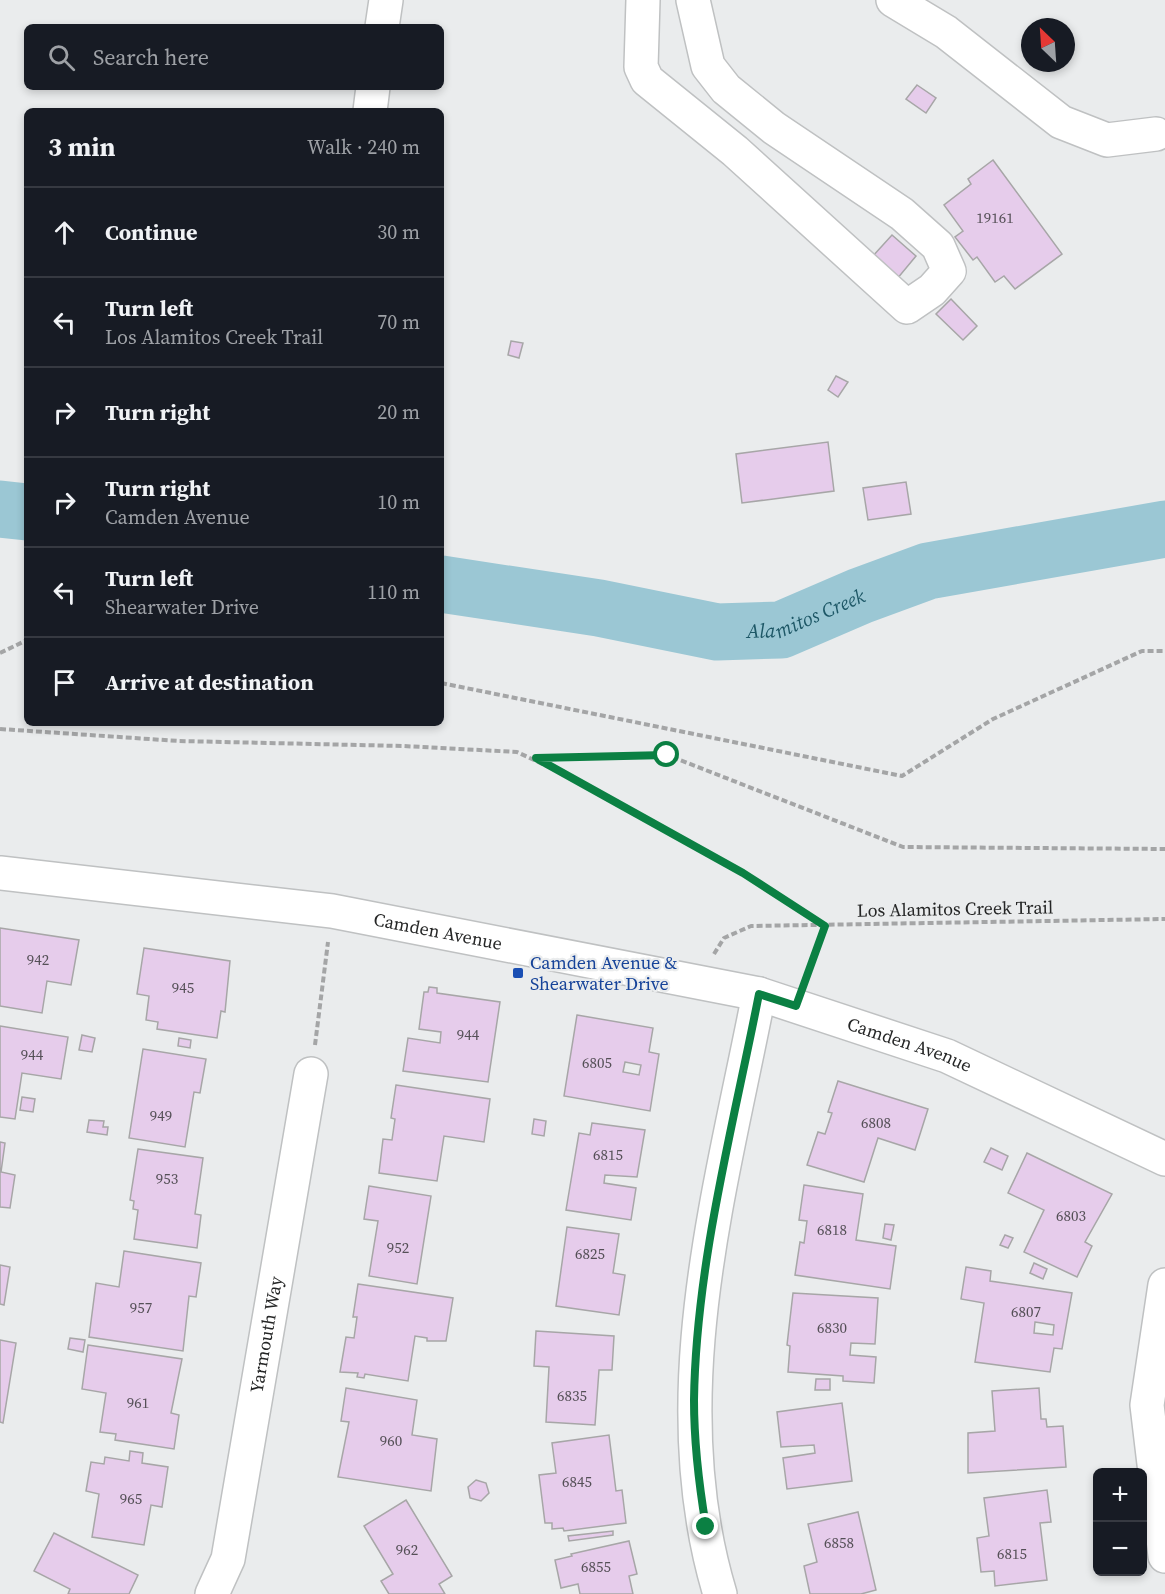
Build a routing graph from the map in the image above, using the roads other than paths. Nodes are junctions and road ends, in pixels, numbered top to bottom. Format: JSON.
{"nodes":[{"id":1,"x":386,"y":0,"type":"edge"},
{"id":2,"x":643,"y":0,"type":"edge"},
{"id":3,"x":693,"y":0,"type":"edge"},
{"id":4,"x":893,"y":0,"type":"edge"},
{"id":5,"x":382,"y":24,"type":"edge"},
{"id":6,"x":373,"y":90,"type":"edge"},
{"id":7,"x":370,"y":108,"type":"edge"},
{"id":8,"x":1156,"y":134,"type":"dead end"},
{"id":9,"x":0,"y":873,"type":"edge"},
{"id":10,"x":759,"y":994,"type":"junction"},
{"id":11,"x":312,"y":1074,"type":"road end"},
{"id":12,"x":1165,"y":1159,"type":"edge"},
{"id":13,"x":1165,"y":1285,"type":"edge"},
{"id":14,"x":1165,"y":1556,"type":"edge"},
{"id":15,"x":213,"y":1594,"type":"edge"},
{"id":16,"x":720,"y":1594,"type":"edge"}],
"edges":[{"from":1,"to":5,"type":"street"},
{"from":2,"to":3,"type":"street"},
{"from":4,"to":8,"type":"street"},
{"from":6,"to":7,"type":"street"},
{"from":9,"to":10,"type":"street","name":"Camden Avenue"},
{"from":10,"to":12,"type":"street","name":"Camden Avenue"},
{"from":10,"to":16,"type":"street"},
{"from":11,"to":15,"type":"street","name":"Yarmouth Way"},
{"from":13,"to":14,"type":"street"}]}
